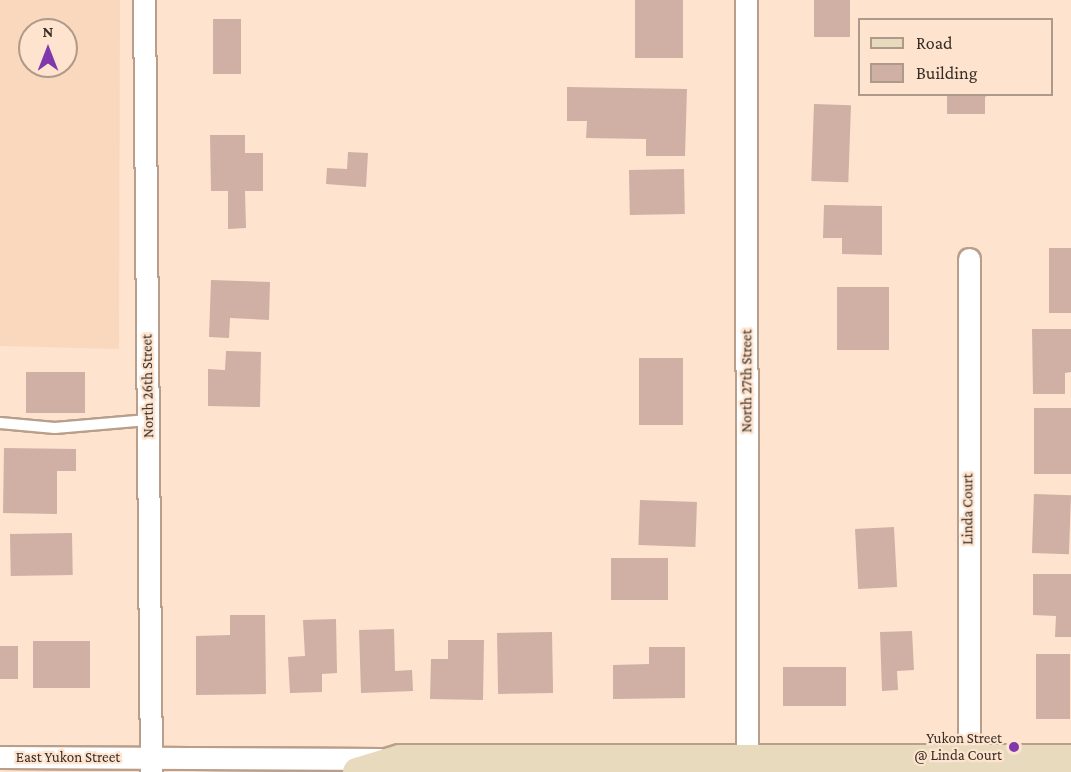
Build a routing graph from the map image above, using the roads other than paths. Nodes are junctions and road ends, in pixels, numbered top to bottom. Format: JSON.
{"nodes":[{"id":1,"x":144,"y":0,"type":"edge"},
{"id":2,"x":746,"y":0,"type":"edge"},
{"id":3,"x":969,"y":259,"type":"dead end"},
{"id":4,"x":148,"y":420,"type":"junction"},
{"id":5,"x":0,"y":423,"type":"edge"},
{"id":6,"x":0,"y":757,"type":"edge"},
{"id":7,"x":400,"y":759,"type":"junction"},
{"id":8,"x":969,"y":759,"type":"junction"},
{"id":9,"x":1071,"y":759,"type":"edge"},
{"id":10,"x":747,"y":761,"type":"junction"},
{"id":11,"x":152,"y":765,"type":"edge"},
{"id":12,"x":833,"y":767,"type":"edge"},
{"id":13,"x":357,"y":772,"type":"edge"}],
"edges":[{"from":1,"to":4,"type":"street","name":"North 26th Street"},
{"from":2,"to":10,"type":"street","name":"North 27th Street"},
{"from":3,"to":8,"type":"street","name":"Linda Court"},
{"from":4,"to":5,"type":"lane"},
{"from":4,"to":11,"type":"street","name":"North 26th Street"},
{"from":6,"to":11,"type":"street","name":"East Yukon Street"},
{"from":7,"to":10,"type":"street","name":"East Yukon Street"},
{"from":7,"to":11,"type":"street","name":"East Yukon Street"},
{"from":7,"to":13,"type":"street"},
{"from":8,"to":9,"type":"street","name":"East Yukon Street"},
{"from":8,"to":12,"type":"street","name":"East Yukon Street"},
{"from":10,"to":12,"type":"street","name":"East Yukon Street"}]}
